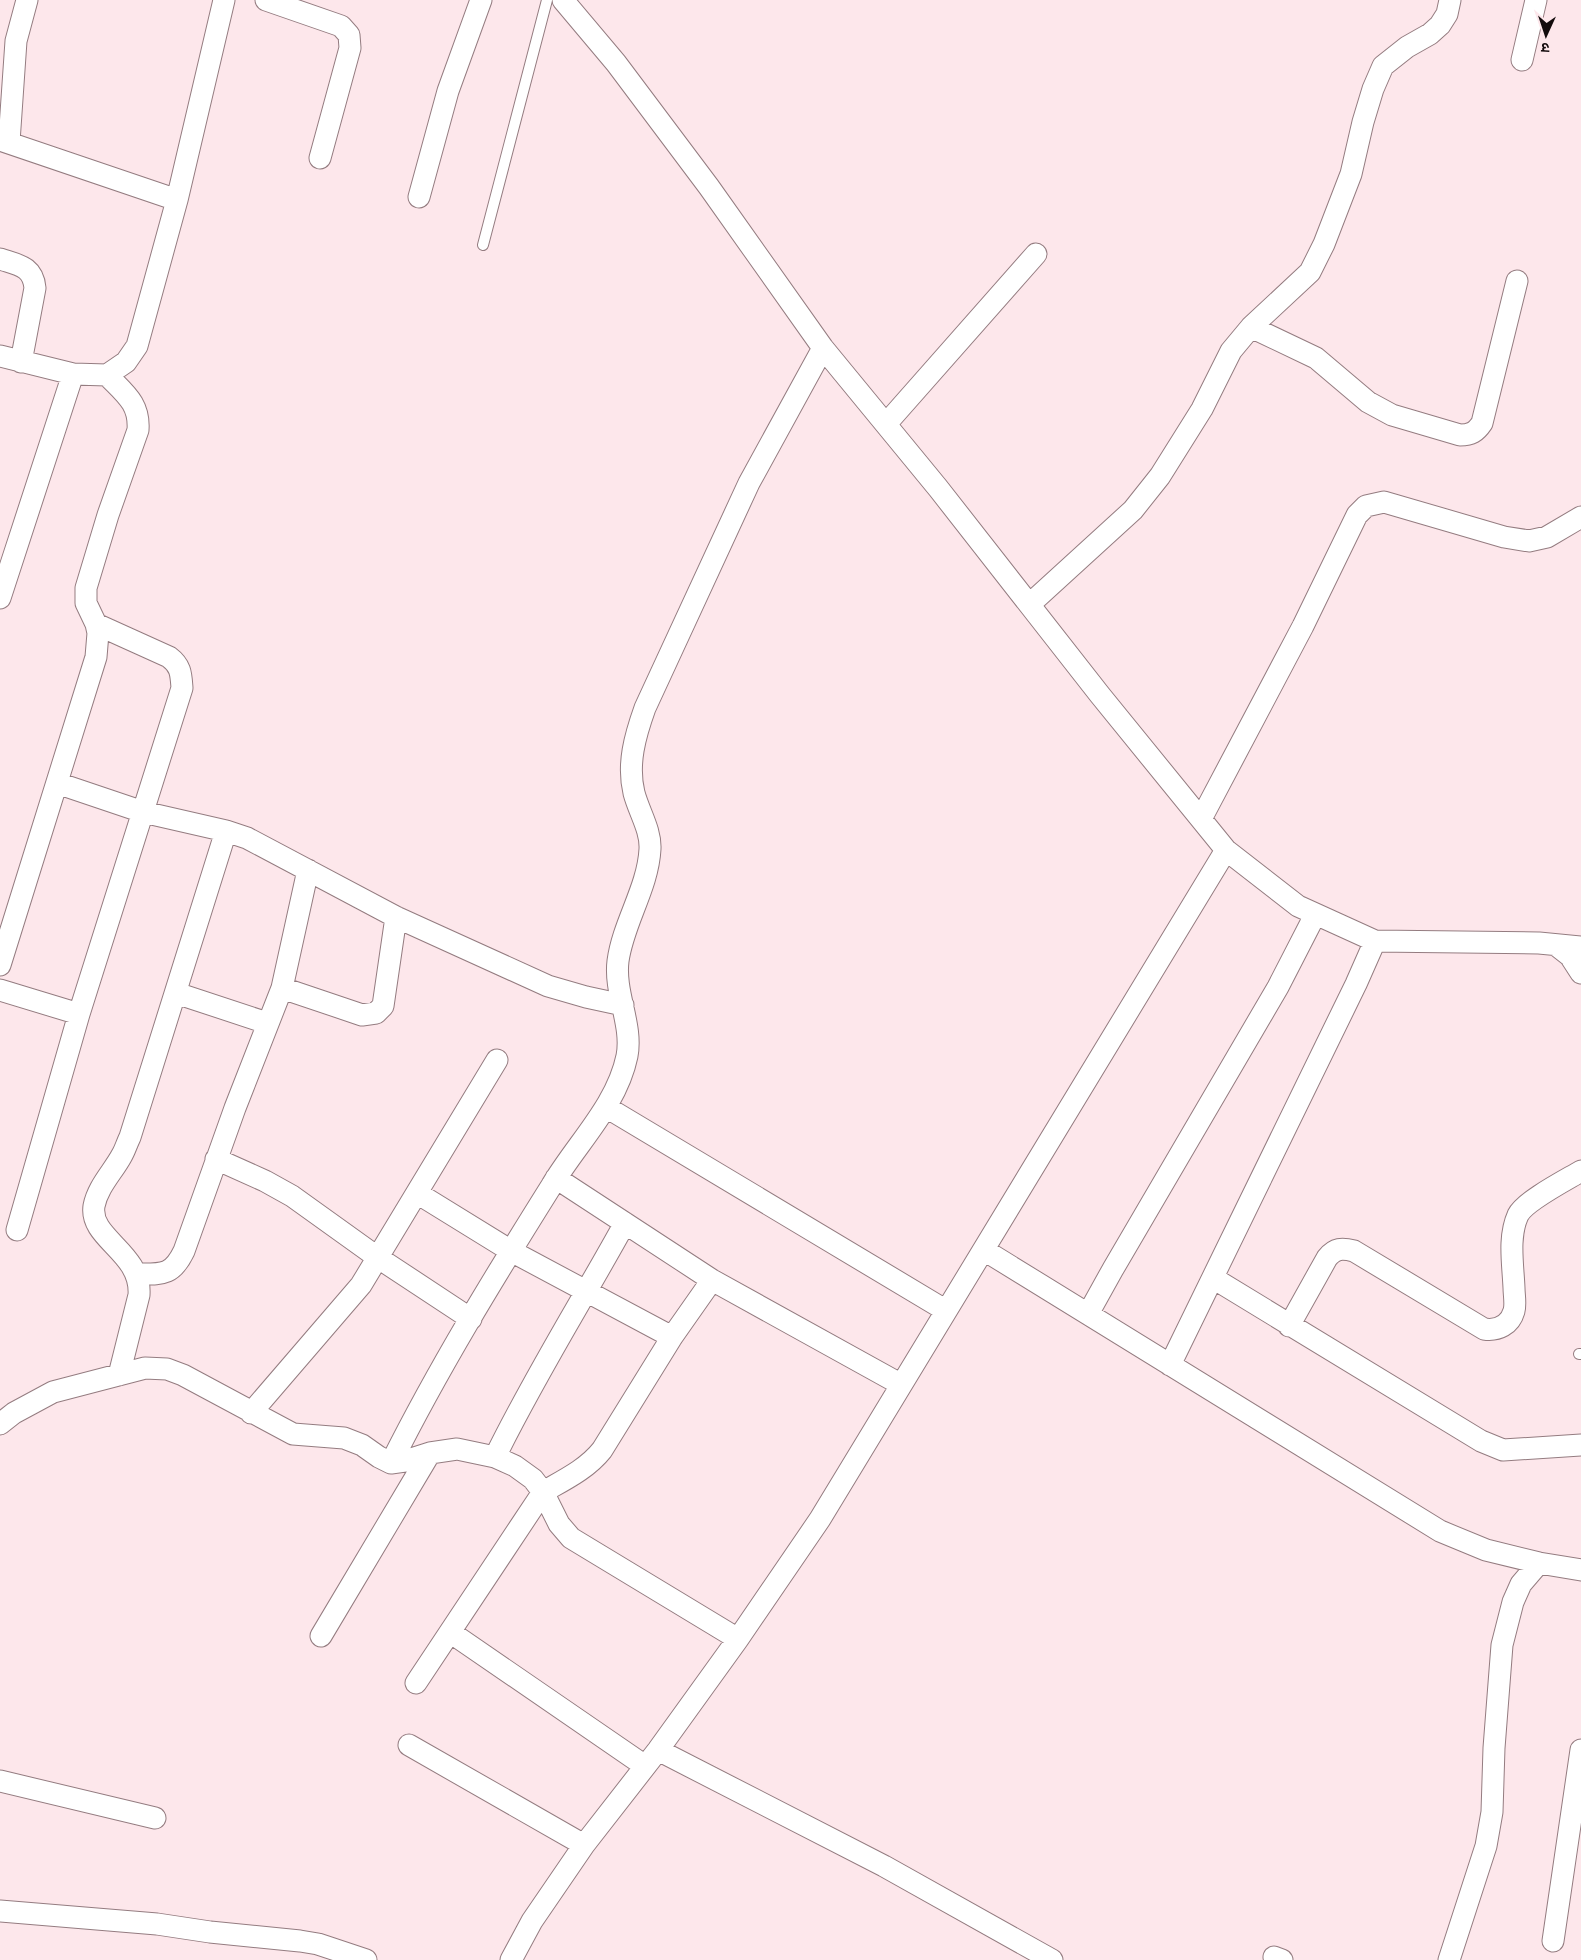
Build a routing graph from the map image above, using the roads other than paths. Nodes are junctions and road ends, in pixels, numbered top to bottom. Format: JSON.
{"nodes":[{"id":1,"x":27,"y":0,"type":"edge"},
{"id":2,"x":224,"y":0,"type":"edge"},
{"id":3,"x":266,"y":0,"type":"edge"},
{"id":4,"x":481,"y":0,"type":"edge"},
{"id":5,"x":547,"y":0,"type":"edge"},
{"id":6,"x":563,"y":0,"type":"edge"},
{"id":7,"x":1450,"y":0,"type":"edge"},
{"id":8,"x":1536,"y":0,"type":"edge"},
{"id":9,"x":314,"y":8,"type":"edge"},
{"id":10,"x":1522,"y":60,"type":"dead end"},
{"id":11,"x":5,"y":141,"type":"edge"},
{"id":12,"x":320,"y":158,"type":"dead end"},
{"id":13,"x":419,"y":197,"type":"dead end"},
{"id":14,"x":177,"y":200,"type":"junction"},
{"id":15,"x":483,"y":245,"type":"dead end"},
{"id":16,"x":1036,"y":254,"type":"dead end"},
{"id":17,"x":0,"y":259,"type":"edge"},
{"id":18,"x":1517,"y":281,"type":"dead end"},
{"id":19,"x":1251,"y":327,"type":"junction"},
{"id":20,"x":823,"y":348,"type":"junction"},
{"id":21,"x":0,"y":356,"type":"edge"},
{"id":22,"x":21,"y":362,"type":"junction"},
{"id":23,"x":73,"y":374,"type":"junction"},
{"id":24,"x":108,"y":375,"type":"junction"},
{"id":25,"x":886,"y":424,"type":"junction"},
{"id":26,"x":1581,"y":517,"type":"edge"},
{"id":27,"x":0,"y":598,"type":"edge"},
{"id":28,"x":1030,"y":604,"type":"junction"},
{"id":29,"x":96,"y":624,"type":"junction"},
{"id":30,"x":57,"y":783,"type":"junction"},
{"id":31,"x":143,"y":812,"type":"junction"},
{"id":32,"x":1201,"y":819,"type":"junction"},
{"id":33,"x":226,"y":831,"type":"junction"},
{"id":34,"x":1226,"y":850,"type":"junction"},
{"id":35,"x":308,"y":870,"type":"junction"},
{"id":36,"x":1315,"y":915,"type":"junction"},
{"id":37,"x":396,"y":917,"type":"junction"},
{"id":38,"x":1375,"y":941,"type":"junction"},
{"id":39,"x":1556,"y":945,"type":"junction"},
{"id":40,"x":1581,"y":947,"type":"edge"},
{"id":41,"x":0,"y":966,"type":"edge"},
{"id":42,"x":1581,"y":973,"type":"edge"},
{"id":43,"x":282,"y":988,"type":"junction"},
{"id":44,"x":0,"y":990,"type":"edge"},
{"id":45,"x":176,"y":993,"type":"junction"},
{"id":46,"x":623,"y":1005,"type":"junction"},
{"id":47,"x":79,"y":1014,"type":"junction"},
{"id":48,"x":267,"y":1022,"type":"junction"},
{"id":49,"x":497,"y":1060,"type":"dead end"},
{"id":50,"x":606,"y":1107,"type":"junction"},
{"id":51,"x":216,"y":1159,"type":"junction"},
{"id":52,"x":1581,"y":1171,"type":"edge"},
{"id":53,"x":556,"y":1178,"type":"junction"},
{"id":54,"x":417,"y":1194,"type":"junction"},
{"id":55,"x":625,"y":1223,"type":"junction"},
{"id":56,"x":17,"y":1230,"type":"dead end"},
{"id":57,"x":511,"y":1250,"type":"junction"},
{"id":58,"x":984,"y":1250,"type":"junction"},
{"id":59,"x":377,"y":1257,"type":"junction"},
{"id":60,"x":137,"y":1274,"type":"junction"},
{"id":61,"x":1213,"y":1278,"type":"junction"},
{"id":62,"x":712,"y":1280,"type":"junction"},
{"id":63,"x":587,"y":1292,"type":"junction"},
{"id":64,"x":945,"y":1310,"type":"junction"},
{"id":65,"x":1088,"y":1314,"type":"junction"},
{"id":66,"x":471,"y":1319,"type":"junction"},
{"id":67,"x":1289,"y":1326,"type":"junction"},
{"id":68,"x":672,"y":1337,"type":"junction"},
{"id":69,"x":1170,"y":1364,"type":"junction"},
{"id":70,"x":119,"y":1375,"type":"junction"},
{"id":71,"x":900,"y":1384,"type":"junction"},
{"id":72,"x":251,"y":1413,"type":"junction"},
{"id":73,"x":0,"y":1424,"type":"edge"},
{"id":74,"x":1581,"y":1445,"type":"edge"},
{"id":75,"x":430,"y":1452,"type":"junction"},
{"id":76,"x":495,"y":1457,"type":"junction"},
{"id":77,"x":391,"y":1463,"type":"junction"},
{"id":78,"x":543,"y":1492,"type":"junction"},
{"id":79,"x":1539,"y":1563,"type":"junction"},
{"id":80,"x":1581,"y":1570,"type":"edge"},
{"id":81,"x":450,"y":1632,"type":"junction"},
{"id":82,"x":321,"y":1636,"type":"dead end"},
{"id":83,"x":738,"y":1639,"type":"junction"},
{"id":84,"x":416,"y":1683,"type":"dead end"},
{"id":85,"x":409,"y":1745,"type":"dead end"},
{"id":86,"x":1581,"y":1750,"type":"edge"},
{"id":87,"x":651,"y":1758,"type":"junction"},
{"id":88,"x":0,"y":1781,"type":"edge"},
{"id":89,"x":155,"y":1818,"type":"dead end"},
{"id":90,"x":584,"y":1845,"type":"junction"},
{"id":91,"x":0,"y":1911,"type":"edge"},
{"id":92,"x":1553,"y":1941,"type":"dead end"},
{"id":93,"x":366,"y":1960,"type":"edge"},
{"id":94,"x":510,"y":1960,"type":"edge"},
{"id":95,"x":1052,"y":1960,"type":"edge"},
{"id":96,"x":1449,"y":1960,"type":"edge"}],
"edges":[{"from":1,"to":11,"type":"street"},
{"from":2,"to":14,"type":"street"},
{"from":3,"to":9,"type":"street"},
{"from":4,"to":13,"type":"street"},
{"from":5,"to":15,"type":"lane"},
{"from":6,"to":20,"type":"street"},
{"from":7,"to":19,"type":"street"},
{"from":8,"to":10,"type":"street"},
{"from":9,"to":12,"type":"street"},
{"from":11,"to":14,"type":"street"},
{"from":14,"to":24,"type":"street"},
{"from":16,"to":25,"type":"street"},
{"from":17,"to":22,"type":"street"},
{"from":18,"to":19,"type":"street"},
{"from":19,"to":28,"type":"street"},
{"from":20,"to":25,"type":"street"},
{"from":20,"to":46,"type":"street"},
{"from":21,"to":22,"type":"street"},
{"from":22,"to":23,"type":"street"},
{"from":23,"to":24,"type":"street"},
{"from":23,"to":27,"type":"street"},
{"from":24,"to":29,"type":"street"},
{"from":25,"to":28,"type":"street"},
{"from":26,"to":32,"type":"street"},
{"from":28,"to":32,"type":"street"},
{"from":29,"to":30,"type":"street"},
{"from":29,"to":31,"type":"street"},
{"from":30,"to":31,"type":"street"},
{"from":30,"to":41,"type":"street"},
{"from":31,"to":33,"type":"street"},
{"from":31,"to":47,"type":"street"},
{"from":32,"to":34,"type":"street"},
{"from":33,"to":35,"type":"street"},
{"from":33,"to":45,"type":"street"},
{"from":34,"to":36,"type":"street"},
{"from":34,"to":58,"type":"street"},
{"from":35,"to":37,"type":"street"},
{"from":35,"to":43,"type":"street"},
{"from":36,"to":38,"type":"street"},
{"from":36,"to":65,"type":"street"},
{"from":37,"to":43,"type":"street"},
{"from":37,"to":46,"type":"street"},
{"from":38,"to":39,"type":"street"},
{"from":38,"to":61,"type":"street"},
{"from":39,"to":40,"type":"street"},
{"from":39,"to":42,"type":"street"},
{"from":43,"to":48,"type":"street"},
{"from":44,"to":47,"type":"street"},
{"from":45,"to":48,"type":"street"},
{"from":45,"to":60,"type":"street"},
{"from":46,"to":50,"type":"street"},
{"from":47,"to":56,"type":"street"},
{"from":48,"to":51,"type":"street"},
{"from":49,"to":54,"type":"street"},
{"from":50,"to":53,"type":"street"},
{"from":50,"to":64,"type":"street"},
{"from":51,"to":59,"type":"street"},
{"from":51,"to":60,"type":"street"},
{"from":52,"to":67,"type":"street"},
{"from":53,"to":55,"type":"street"},
{"from":53,"to":57,"type":"street"},
{"from":54,"to":57,"type":"street"},
{"from":54,"to":59,"type":"street"},
{"from":55,"to":62,"type":"street"},
{"from":55,"to":63,"type":"street"},
{"from":57,"to":63,"type":"street"},
{"from":57,"to":66,"type":"street"},
{"from":58,"to":64,"type":"street"},
{"from":58,"to":65,"type":"street"},
{"from":59,"to":66,"type":"street"},
{"from":59,"to":72,"type":"street"},
{"from":60,"to":70,"type":"street"},
{"from":61,"to":67,"type":"street"},
{"from":61,"to":69,"type":"street"},
{"from":62,"to":68,"type":"street"},
{"from":62,"to":71,"type":"street"},
{"from":63,"to":68,"type":"street"},
{"from":63,"to":76,"type":"street"},
{"from":64,"to":71,"type":"street"},
{"from":65,"to":69,"type":"street"},
{"from":66,"to":77,"type":"street"},
{"from":67,"to":74,"type":"street"},
{"from":68,"to":78,"type":"street"},
{"from":69,"to":79,"type":"street"},
{"from":70,"to":72,"type":"street"},
{"from":70,"to":73,"type":"street"},
{"from":71,"to":83,"type":"street"},
{"from":72,"to":77,"type":"street"},
{"from":75,"to":76,"type":"street"},
{"from":75,"to":77,"type":"street"},
{"from":75,"to":82,"type":"street"},
{"from":76,"to":78,"type":"street"},
{"from":78,"to":81,"type":"street"},
{"from":78,"to":83,"type":"street"},
{"from":79,"to":80,"type":"street"},
{"from":79,"to":96,"type":"street"},
{"from":81,"to":84,"type":"street"},
{"from":81,"to":87,"type":"street"},
{"from":83,"to":87,"type":"street"},
{"from":85,"to":90,"type":"street"},
{"from":86,"to":92,"type":"street"},
{"from":87,"to":90,"type":"street"},
{"from":87,"to":95,"type":"street"},
{"from":88,"to":89,"type":"street"},
{"from":90,"to":94,"type":"street"},
{"from":91,"to":93,"type":"street"}]}
